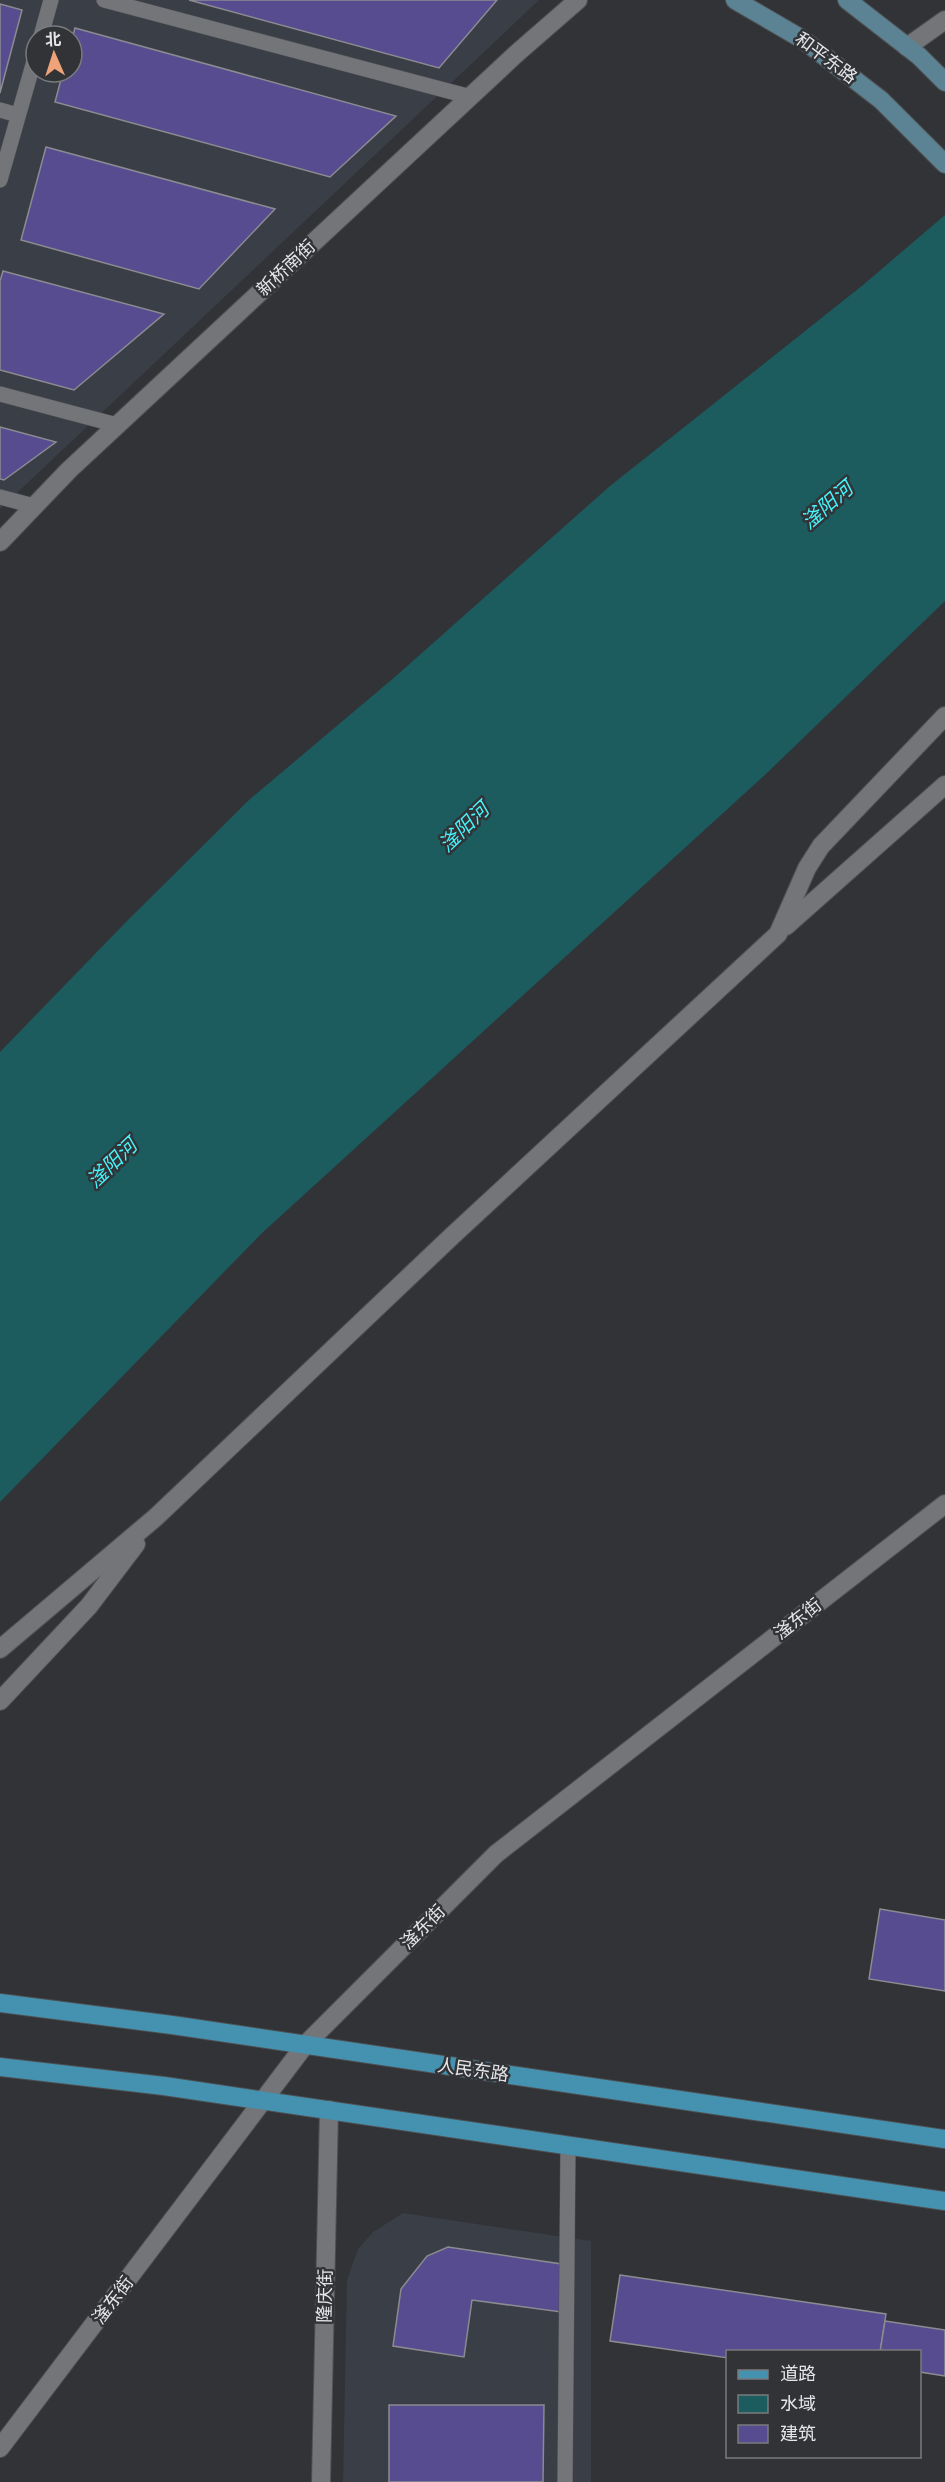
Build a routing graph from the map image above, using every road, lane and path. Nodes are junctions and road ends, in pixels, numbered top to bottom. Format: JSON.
{"nodes":[{"id":1,"x":51,"y":0,"type":"edge"},
{"id":2,"x":104,"y":0,"type":"edge"},
{"id":3,"x":578,"y":0,"type":"edge"},
{"id":4,"x":735,"y":0,"type":"edge"},
{"id":5,"x":847,"y":0,"type":"edge"},
{"id":6,"x":945,"y":20,"type":"edge"},
{"id":7,"x":44,"y":24,"type":"edge"},
{"id":8,"x":907,"y":47,"type":"junction"},
{"id":9,"x":945,"y":82,"type":"edge"},
{"id":10,"x":27,"y":84,"type":"edge"},
{"id":11,"x":471,"y":97,"type":"junction"},
{"id":12,"x":0,"y":110,"type":"edge"},
{"id":13,"x":18,"y":116,"type":"junction"},
{"id":14,"x":945,"y":164,"type":"edge"},
{"id":15,"x":0,"y":180,"type":"edge"},
{"id":16,"x":0,"y":394,"type":"edge"},
{"id":17,"x":117,"y":425,"type":"junction"},
{"id":18,"x":0,"y":497,"type":"edge"},
{"id":19,"x":34,"y":506,"type":"junction"},
{"id":20,"x":0,"y":542,"type":"edge"},
{"id":21,"x":945,"y":716,"type":"edge"},
{"id":22,"x":945,"y":784,"type":"edge"},
{"id":23,"x":778,"y":933,"type":"junction"},
{"id":24,"x":945,"y":1504,"type":"edge"},
{"id":25,"x":156,"y":1517,"type":"junction"},
{"id":26,"x":0,"y":1648,"type":"edge"},
{"id":27,"x":0,"y":1701,"type":"edge"},
{"id":28,"x":0,"y":2003,"type":"edge"},
{"id":29,"x":305,"y":2045,"type":"junction"},
{"id":30,"x":0,"y":2067,"type":"edge"},
{"id":31,"x":263,"y":2101,"type":"junction"},
{"id":32,"x":329,"y":2110,"type":"junction"},
{"id":33,"x":945,"y":2139,"type":"edge"},
{"id":34,"x":568,"y":2146,"type":"junction"},
{"id":35,"x":945,"y":2201,"type":"edge"},
{"id":36,"x":0,"y":2448,"type":"edge"},
{"id":37,"x":321,"y":2482,"type":"edge"},
{"id":38,"x":565,"y":2482,"type":"edge"}],
"edges":[{"from":1,"to":7,"type":"lane"},
{"from":2,"to":11,"type":"lane"},
{"from":3,"to":11,"type":"street","name":"新桥南街"},
{"from":4,"to":14,"type":"main road","name":"和平东路"},
{"from":5,"to":8,"type":"main road"},
{"from":6,"to":8,"type":"street"},
{"from":8,"to":9,"type":"main road"},
{"from":10,"to":13,"type":"lane"},
{"from":11,"to":17,"type":"street","name":"新桥南街"},
{"from":12,"to":13,"type":"lane"},
{"from":13,"to":15,"type":"lane"},
{"from":16,"to":17,"type":"lane"},
{"from":17,"to":19,"type":"street","name":"新桥南街"},
{"from":18,"to":19,"type":"lane"},
{"from":19,"to":20,"type":"street","name":"新桥南街"},
{"from":21,"to":23,"type":"street"},
{"from":22,"to":23,"type":"street"},
{"from":23,"to":25,"type":"street"},
{"from":24,"to":29,"type":"street","name":"滏东街"},
{"from":25,"to":26,"type":"street"},
{"from":25,"to":27,"type":"street"},
{"from":28,"to":29,"type":"main road","name":"人民东路"},
{"from":29,"to":31,"type":"street","name":"滏东街"},
{"from":29,"to":33,"type":"main road","name":"人民东路"},
{"from":30,"to":31,"type":"main road"},
{"from":31,"to":32,"type":"main road"},
{"from":31,"to":36,"type":"street","name":"滏东街"},
{"from":32,"to":34,"type":"main road"},
{"from":32,"to":37,"type":"street","name":"隆庆街"},
{"from":34,"to":35,"type":"main road"},
{"from":34,"to":38,"type":"lane"}]}
